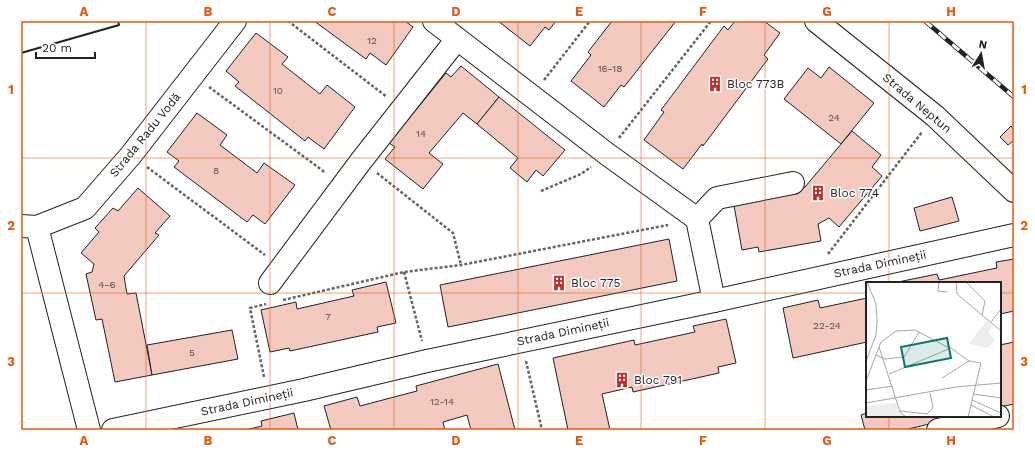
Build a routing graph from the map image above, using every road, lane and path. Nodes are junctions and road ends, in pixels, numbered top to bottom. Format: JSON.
{"nodes":[{"id":1,"x":235,"y":21,"type":"edge"},
{"id":2,"x":288,"y":21,"type":"edge"},
{"id":3,"x":434,"y":21,"type":"edge"},
{"id":4,"x":590,"y":21,"type":"edge"},
{"id":5,"x":711,"y":21,"type":"edge"},
{"id":6,"x":816,"y":21,"type":"edge"},
{"id":7,"x":457,"y":39,"type":"junction"},
{"id":8,"x":193,"y":75,"type":"junction"},
{"id":9,"x":531,"y":96,"type":"junction"},
{"id":10,"x":402,"y":108,"type":"junction"},
{"id":11,"x":935,"y":116,"type":"junction"},
{"id":12,"x":607,"y":154,"type":"junction"},
{"id":13,"x":131,"y":155,"type":"junction"},
{"id":14,"x":361,"y":161,"type":"junction"},
{"id":15,"x":793,"y":183,"type":"dead end"},
{"id":16,"x":342,"y":185,"type":"junction"},
{"id":17,"x":541,"y":190,"type":"dead end"},
{"id":18,"x":1014,"y":191,"type":"edge"},
{"id":19,"x":697,"y":219,"type":"junction"},
{"id":20,"x":29,"y":226,"type":"edge"},
{"id":21,"x":1014,"y":235,"type":"edge"},
{"id":22,"x":827,"y":255,"type":"dead end"},
{"id":23,"x":461,"y":265,"type":"junction"},
{"id":24,"x":404,"y":272,"type":"junction"},
{"id":25,"x":276,"y":288,"type":"junction"},
{"id":26,"x":714,"y":301,"type":"junction"},
{"id":27,"x":521,"y":341,"type":"junction"},
{"id":28,"x":427,"y":361,"type":"junction"},
{"id":29,"x":268,"y":397,"type":"junction"},
{"id":30,"x":1014,"y":412,"type":"edge"},
{"id":31,"x":1001,"y":415,"type":"edge"},
{"id":32,"x":995,"y":417,"type":"edge"},
{"id":33,"x":89,"y":430,"type":"edge"},
{"id":34,"x":113,"y":430,"type":"edge"},
{"id":35,"x":542,"y":430,"type":"edge"},
{"id":36,"x":938,"y":430,"type":"edge"}],
"edges":[{"from":1,"to":8,"type":"street","name":"Strada Radu Vodă"},
{"from":2,"to":10,"type":"path"},
{"from":3,"to":7,"type":"street"},
{"from":4,"to":9,"type":"path"},
{"from":5,"to":12,"type":"path"},
{"from":6,"to":11,"type":"street","name":"Strada Neptun"},
{"from":7,"to":9,"type":"street"},
{"from":7,"to":10,"type":"street"},
{"from":8,"to":13,"type":"street","name":"Strada Radu Vodă"},
{"from":8,"to":16,"type":"path"},
{"from":9,"to":12,"type":"street"},
{"from":10,"to":14,"type":"street"},
{"from":11,"to":18,"type":"street","name":"Strada Neptun"},
{"from":11,"to":22,"type":"path"},
{"from":12,"to":17,"type":"path"},
{"from":12,"to":19,"type":"street"},
{"from":13,"to":20,"type":"street","name":"Strada Radu Vodă"},
{"from":13,"to":25,"type":"path"},
{"from":14,"to":16,"type":"street"},
{"from":14,"to":23,"type":"path"},
{"from":15,"to":19,"type":"street"},
{"from":16,"to":25,"type":"street"},
{"from":19,"to":23,"type":"path"},
{"from":19,"to":26,"type":"street"},
{"from":20,"to":33,"type":"street","name":"Strada Radu Vodă"},
{"from":21,"to":26,"type":"street","name":"Strada Dimineții"},
{"from":23,"to":24,"type":"path"},
{"from":24,"to":25,"type":"path"},
{"from":24,"to":28,"type":"path"},
{"from":25,"to":29,"type":"path"},
{"from":26,"to":27,"type":"street","name":"Strada Dimineții"},
{"from":27,"to":28,"type":"street","name":"Strada Dimineții"},
{"from":27,"to":35,"type":"path"},
{"from":28,"to":29,"type":"street","name":"Strada Dimineții"},
{"from":29,"to":34,"type":"street","name":"Strada Dimineții"},
{"from":30,"to":31,"type":"street"},
{"from":32,"to":36,"type":"street"}]}
